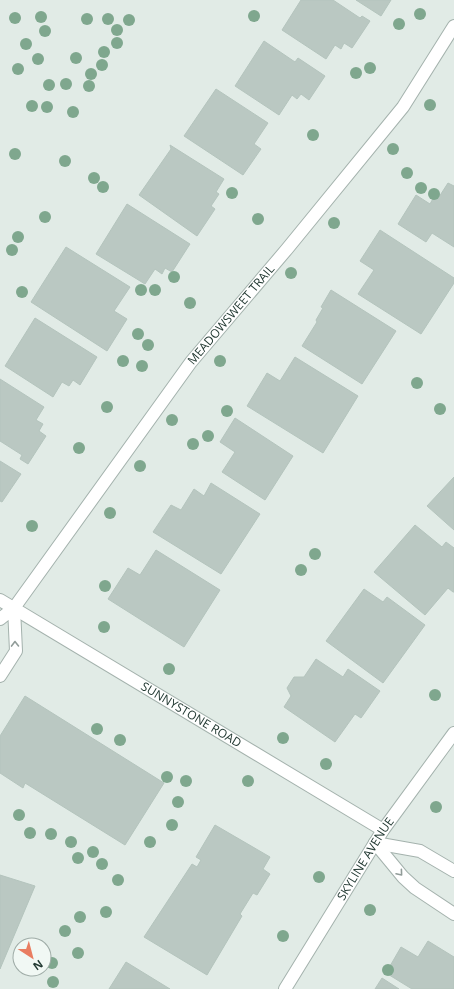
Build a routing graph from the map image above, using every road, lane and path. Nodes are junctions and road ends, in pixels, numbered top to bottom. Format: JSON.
{"nodes":[{"id":1,"x":454,"y":26,"type":"edge"},
{"id":2,"x":0,"y":600,"type":"edge"},
{"id":3,"x":14,"y":608,"type":"junction"},
{"id":4,"x":0,"y":619,"type":"edge"},
{"id":5,"x":0,"y":676,"type":"edge"},
{"id":6,"x":454,"y":733,"type":"edge"},
{"id":7,"x":383,"y":830,"type":"junction"},
{"id":8,"x":375,"y":843,"type":"junction"},
{"id":9,"x":454,"y":871,"type":"edge"},
{"id":10,"x":454,"y":914,"type":"edge"},
{"id":11,"x":285,"y":989,"type":"edge"}],
"edges":[{"from":1,"to":3,"type":"street","name":"MEADOWSWEET TRAIL"},
{"from":2,"to":3,"type":"street","name":"SUNNYSTONE ROAD"},
{"from":3,"to":4,"type":"street","name":"MEADOWSWEET TRAIL"},
{"from":5,"to":3,"type":"street","one_way":true},
{"from":3,"to":7,"type":"street","name":"SUNNYSTONE ROAD"},
{"from":6,"to":7,"type":"street","name":"SKYLINE AVENUE"},
{"from":7,"to":8,"type":"street","name":"SKYLINE AVENUE"},
{"from":8,"to":9,"type":"street"},
{"from":8,"to":10,"type":"street","one_way":true},
{"from":8,"to":11,"type":"street","name":"SKYLINE AVENUE"}]}
